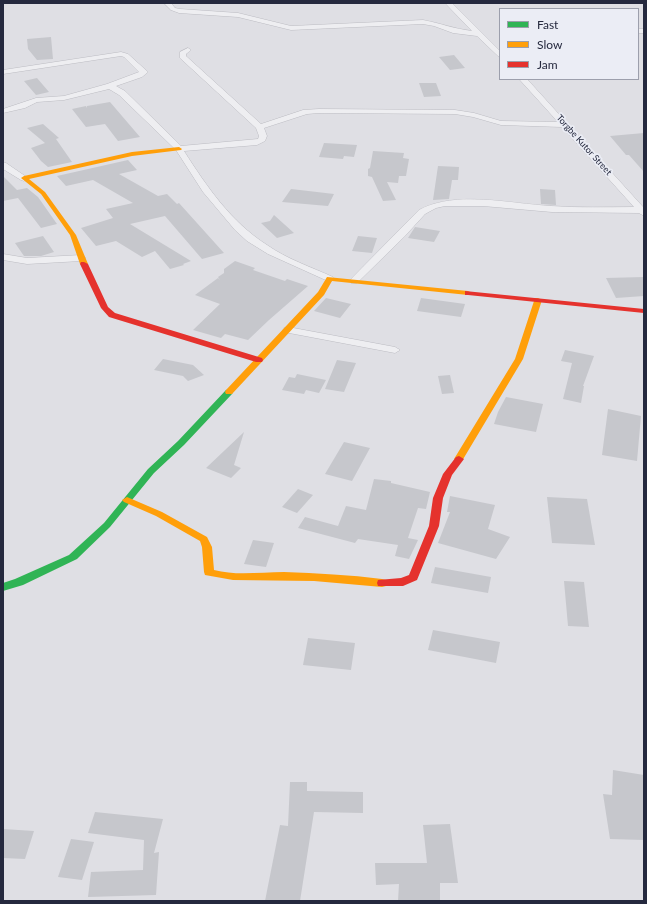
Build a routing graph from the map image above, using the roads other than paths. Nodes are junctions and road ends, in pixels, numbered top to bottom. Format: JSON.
{"nodes":[{"id":1,"x":167,"y":3,"type":"edge"},
{"id":2,"x":448,"y":3,"type":"edge"},
{"id":3,"x":479,"y":34,"type":"junction"},
{"id":4,"x":499,"y":41,"type":"edge"},
{"id":5,"x":488,"y":42,"type":"junction"},
{"id":6,"x":188,"y":50,"type":"dead end"},
{"id":7,"x":499,"y":54,"type":"edge"},
{"id":8,"x":3,"y":72,"type":"edge"},
{"id":9,"x":524,"y":80,"type":"edge"},
{"id":10,"x":110,"y":86,"type":"junction"},
{"id":11,"x":3,"y":111,"type":"edge"},
{"id":12,"x":566,"y":125,"type":"junction"},
{"id":13,"x":260,"y":127,"type":"junction"},
{"id":14,"x":179,"y":149,"type":"junction"},
{"id":15,"x":3,"y":165,"type":"edge"},
{"id":16,"x":24,"y":178,"type":"junction"},
{"id":17,"x":643,"y":212,"type":"edge"},
{"id":18,"x":3,"y":257,"type":"edge"},
{"id":19,"x":81,"y":258,"type":"junction"},
{"id":20,"x":330,"y":279,"type":"junction"},
{"id":21,"x":354,"y":281,"type":"junction"},
{"id":22,"x":538,"y":300,"type":"junction"},
{"id":23,"x":644,"y":311,"type":"edge"},
{"id":24,"x":288,"y":330,"type":"junction"},
{"id":25,"x":395,"y":350,"type":"dead end"},
{"id":26,"x":259,"y":360,"type":"junction"},
{"id":27,"x":127,"y":500,"type":"junction"},
{"id":28,"x":3,"y":588,"type":"edge"}],
"edges":[{"from":1,"to":3,"type":"street"},
{"from":2,"to":3,"type":"street"},
{"from":3,"to":5,"type":"street"},
{"from":4,"to":5,"type":"street"},
{"from":5,"to":7,"type":"street"},
{"from":6,"to":13,"type":"street"},
{"from":8,"to":10,"type":"street"},
{"from":9,"to":12,"type":"street","name":"Torgbe Kutor Street"},
{"from":10,"to":11,"type":"street"},
{"from":10,"to":14,"type":"street"},
{"from":12,"to":13,"type":"street"},
{"from":12,"to":17,"type":"street","name":"Torgbe Kutor Street"},
{"from":13,"to":14,"type":"street"},
{"from":14,"to":16,"type":"street"},
{"from":14,"to":20,"type":"street"},
{"from":15,"to":16,"type":"street"},
{"from":16,"to":19,"type":"street"},
{"from":17,"to":21,"type":"street"},
{"from":18,"to":19,"type":"street"},
{"from":19,"to":26,"type":"street"},
{"from":20,"to":21,"type":"street"},
{"from":20,"to":24,"type":"street"},
{"from":21,"to":22,"type":"street"},
{"from":22,"to":23,"type":"street"},
{"from":22,"to":27,"type":"street"},
{"from":24,"to":25,"type":"street"},
{"from":24,"to":26,"type":"street"},
{"from":26,"to":27,"type":"street"},
{"from":27,"to":28,"type":"street"}]}
